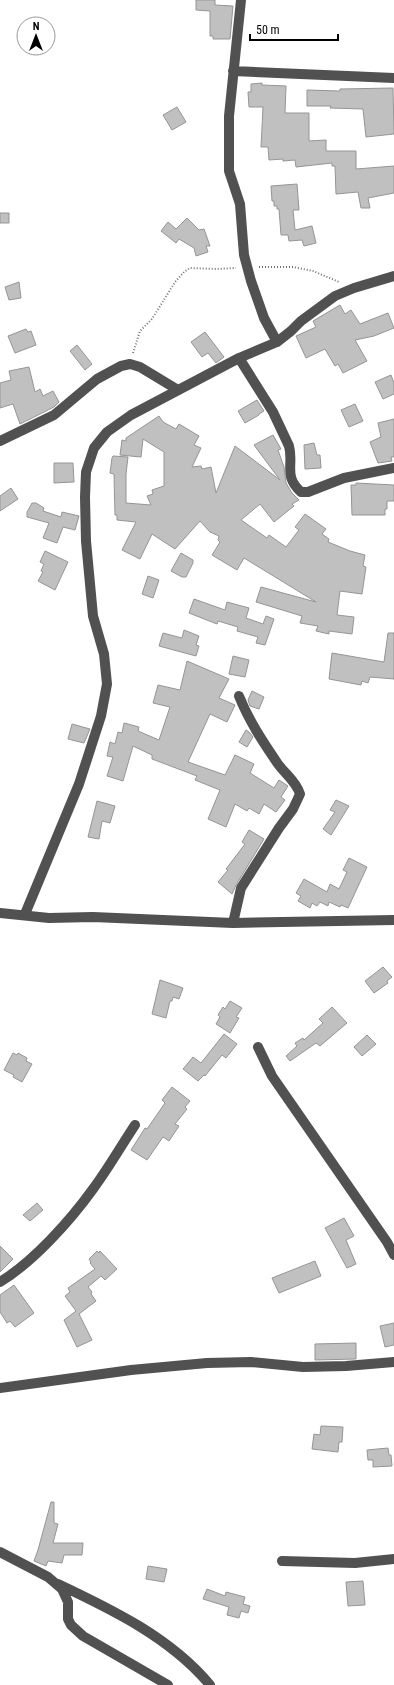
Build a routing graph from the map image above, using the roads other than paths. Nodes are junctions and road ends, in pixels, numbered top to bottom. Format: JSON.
{"nodes":[{"id":1,"x":242,"y":0,"type":"edge"},
{"id":2,"x":233,"y":71,"type":"junction"},
{"id":3,"x":394,"y":78,"type":"edge"},
{"id":4,"x":394,"y":276,"type":"edge"},
{"id":5,"x":277,"y":342,"type":"junction"},
{"id":6,"x":239,"y":358,"type":"junction"},
{"id":7,"x":178,"y":390,"type":"junction"},
{"id":8,"x":0,"y":441,"type":"edge"},
{"id":9,"x":394,"y":468,"type":"edge"},
{"id":10,"x":239,"y":696,"type":"dead end"},
{"id":11,"x":0,"y":913,"type":"edge"},
{"id":12,"x":25,"y":914,"type":"junction"},
{"id":13,"x":394,"y":920,"type":"edge"},
{"id":14,"x":233,"y":923,"type":"junction"},
{"id":15,"x":258,"y":1047,"type":"dead end"},
{"id":16,"x":135,"y":1125,"type":"dead end"},
{"id":17,"x":394,"y":1255,"type":"edge"},
{"id":18,"x":0,"y":1282,"type":"edge"},
{"id":19,"x":394,"y":1362,"type":"edge"},
{"id":20,"x":0,"y":1388,"type":"edge"},
{"id":21,"x":0,"y":1552,"type":"edge"},
{"id":22,"x":394,"y":1560,"type":"edge"},
{"id":23,"x":282,"y":1561,"type":"dead end"},
{"id":24,"x":55,"y":1582,"type":"junction"},
{"id":25,"x":168,"y":1685,"type":"edge"},
{"id":26,"x":210,"y":1685,"type":"edge"}],
"edges":[{"from":1,"to":2,"type":"street"},
{"from":2,"to":3,"type":"street"},
{"from":2,"to":5,"type":"street"},
{"from":4,"to":5,"type":"street"},
{"from":5,"to":6,"type":"street"},
{"from":6,"to":7,"type":"street"},
{"from":6,"to":9,"type":"street"},
{"from":7,"to":8,"type":"street"},
{"from":7,"to":12,"type":"street"},
{"from":10,"to":14,"type":"street"},
{"from":11,"to":12,"type":"street"},
{"from":12,"to":14,"type":"street"},
{"from":13,"to":14,"type":"street"},
{"from":15,"to":17,"type":"street"},
{"from":16,"to":18,"type":"street"},
{"from":19,"to":20,"type":"street"},
{"from":21,"to":24,"type":"street"},
{"from":22,"to":23,"type":"street"},
{"from":24,"to":25,"type":"street"},
{"from":24,"to":26,"type":"street"}]}
